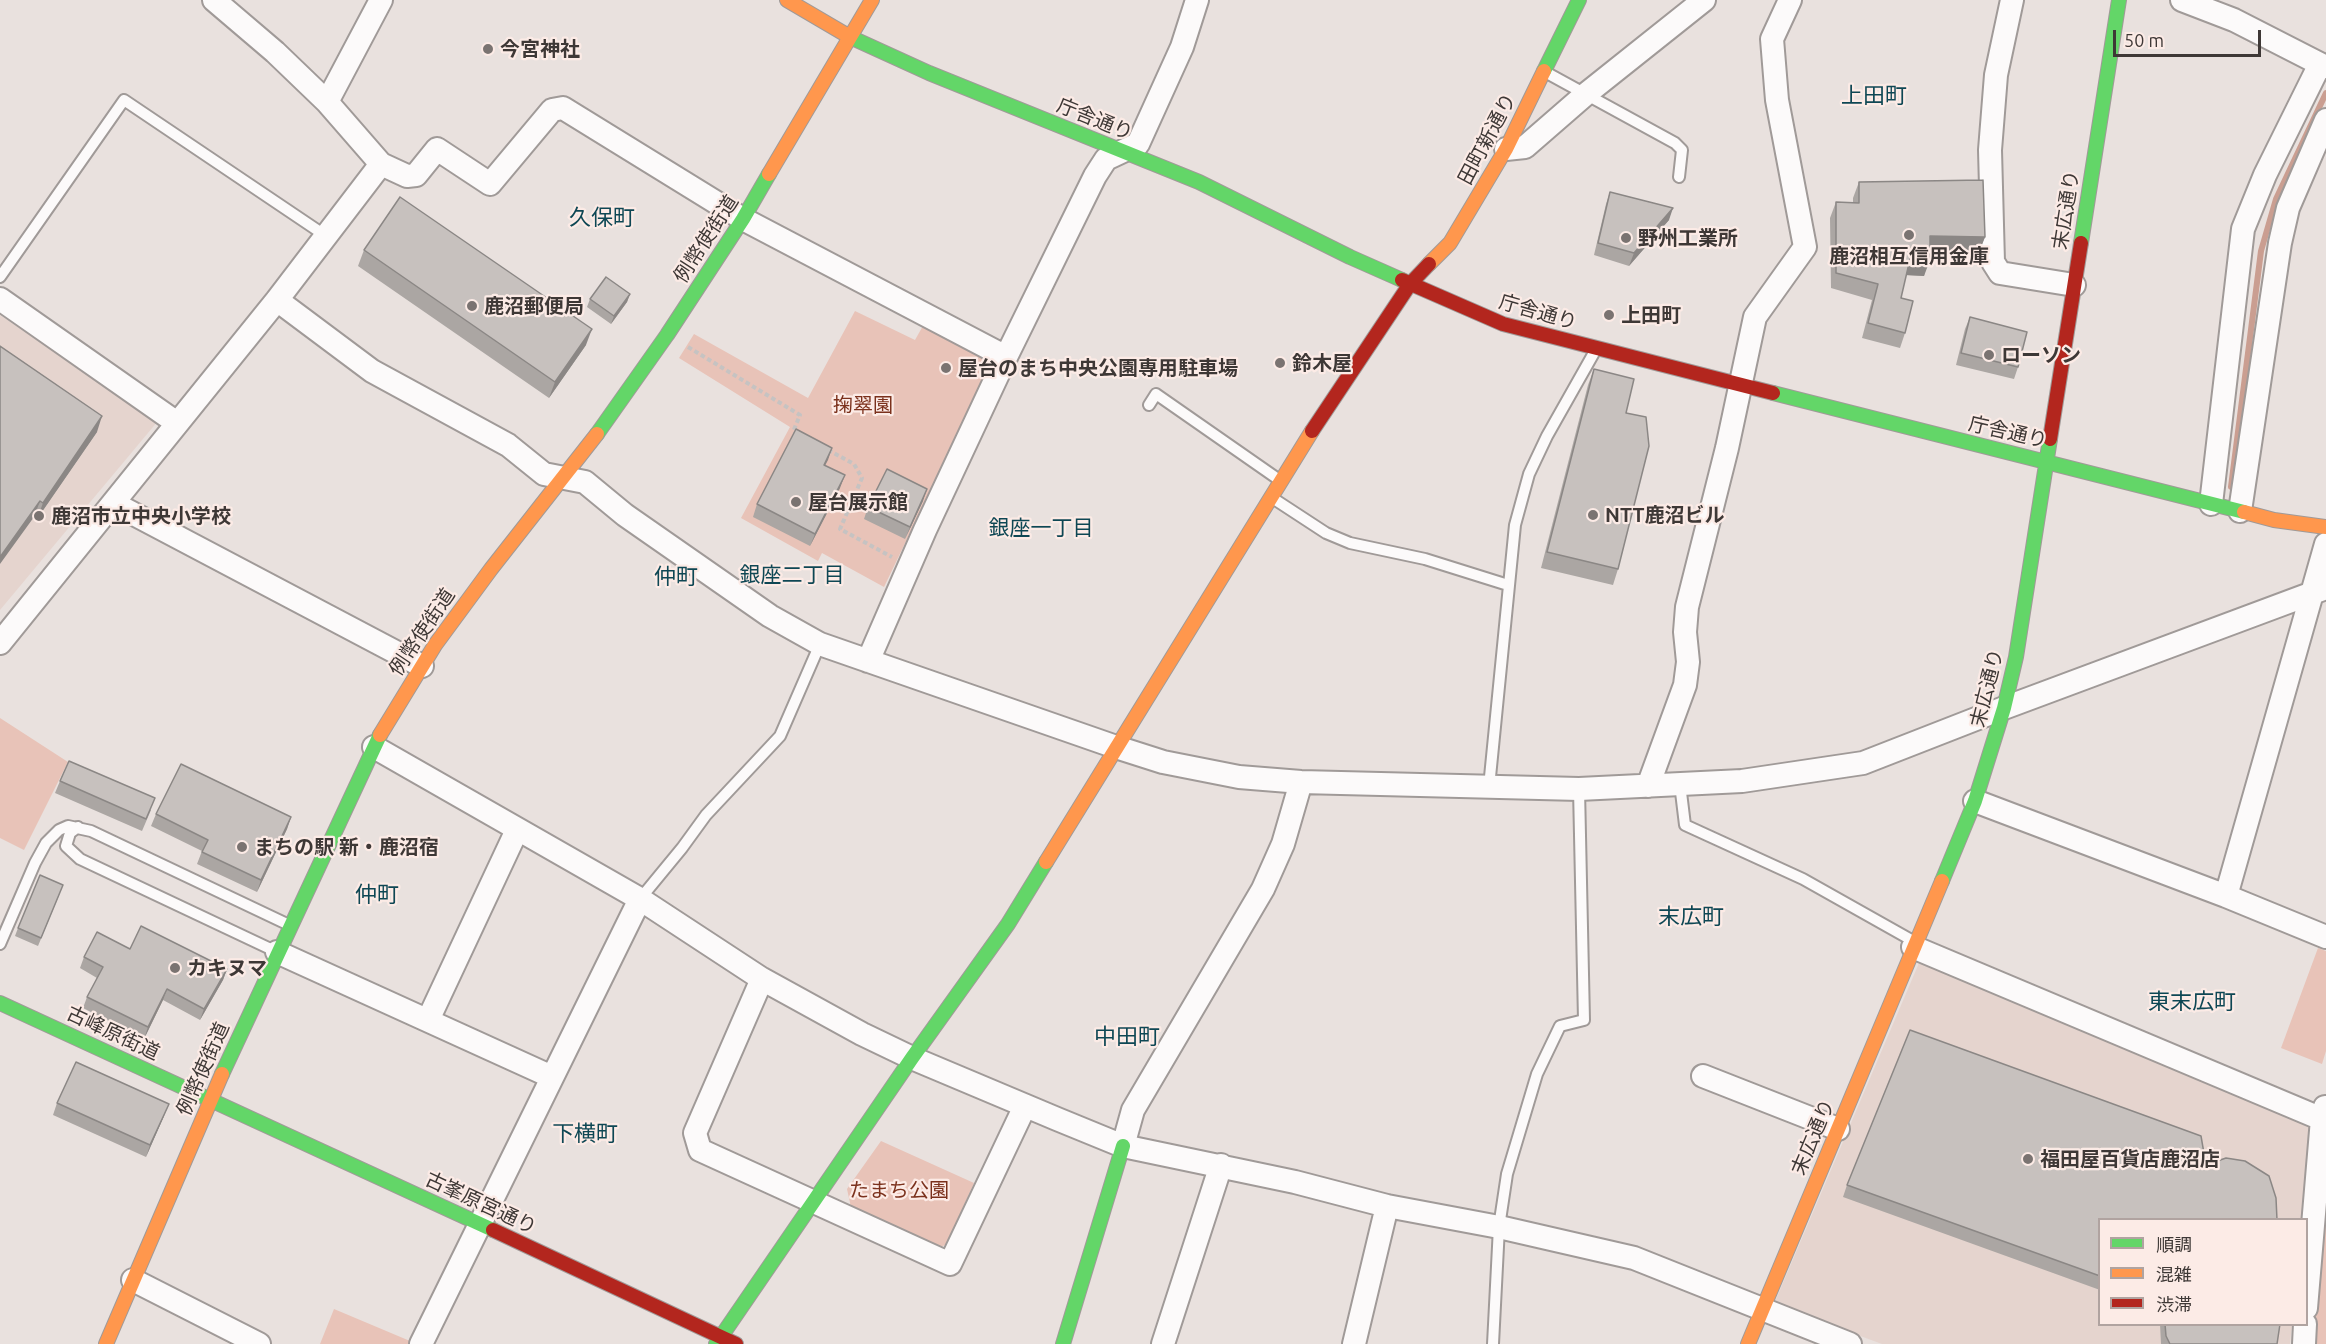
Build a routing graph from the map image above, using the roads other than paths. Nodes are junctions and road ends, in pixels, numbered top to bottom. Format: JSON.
{"nodes":[{"id":1,"x":214,"y":0,"type":"edge"},
{"id":2,"x":381,"y":0,"type":"edge"},
{"id":3,"x":787,"y":0,"type":"edge"},
{"id":4,"x":872,"y":0,"type":"edge"},
{"id":5,"x":1197,"y":0,"type":"edge"},
{"id":6,"x":1579,"y":0,"type":"edge"},
{"id":7,"x":1704,"y":0,"type":"edge"},
{"id":8,"x":1790,"y":0,"type":"edge"},
{"id":9,"x":2012,"y":0,"type":"edge"},
{"id":10,"x":2119,"y":0,"type":"edge"},
{"id":11,"x":2182,"y":0,"type":"edge"},
{"id":12,"x":850,"y":37,"type":"junction"},
{"id":13,"x":2323,"y":66,"type":"edge"},
{"id":14,"x":1544,"y":71,"type":"junction"},
{"id":15,"x":1586,"y":94,"type":"junction"},
{"id":16,"x":327,"y":102,"type":"junction"},
{"id":17,"x":2326,"y":120,"type":"edge"},
{"id":18,"x":1506,"y":149,"type":"junction"},
{"id":19,"x":1122,"y":151,"type":"junction"},
{"id":20,"x":381,"y":164,"type":"junction"},
{"id":21,"x":1679,"y":177,"type":"dead end"},
{"id":22,"x":743,"y":219,"type":"junction"},
{"id":23,"x":326,"y":236,"type":"junction"},
{"id":24,"x":0,"y":277,"type":"edge"},
{"id":25,"x":1410,"y":284,"type":"junction"},
{"id":26,"x":2074,"y":285,"type":"junction"},
{"id":27,"x":0,"y":299,"type":"edge"},
{"id":28,"x":277,"y":300,"type":"junction"},
{"id":29,"x":1596,"y":348,"type":"junction"},
{"id":30,"x":1006,"y":357,"type":"junction"},
{"id":31,"x":1740,"y":385,"type":"junction"},
{"id":32,"x":1149,"y":405,"type":"dead end"},
{"id":33,"x":177,"y":423,"type":"junction"},
{"id":34,"x":2047,"y":461,"type":"junction"},
{"id":35,"x":563,"y":478,"type":"junction"},
{"id":36,"x":1281,"y":481,"type":"junction"},
{"id":37,"x":1271,"y":497,"type":"junction"},
{"id":38,"x":113,"y":503,"type":"junction"},
{"id":39,"x":2211,"y":504,"type":"junction"},
{"id":40,"x":2240,"y":511,"type":"junction"},
{"id":41,"x":2326,"y":527,"type":"edge"},
{"id":42,"x":2326,"y":544,"type":"edge"},
{"id":43,"x":1508,"y":585,"type":"junction"},
{"id":44,"x":2319,"y":591,"type":"edge"},
{"id":45,"x":0,"y":643,"type":"edge"},
{"id":46,"x":820,"y":644,"type":"junction"},
{"id":47,"x":868,"y":661,"type":"junction"},
{"id":48,"x":422,"y":666,"type":"junction"},
{"id":49,"x":2004,"y":708,"type":"junction"},
{"id":50,"x":374,"y":747,"type":"junction"},
{"id":51,"x":1116,"y":747,"type":"junction"},
{"id":52,"x":1301,"y":782,"type":"junction"},
{"id":53,"x":1680,"y":784,"type":"junction"},
{"id":54,"x":1648,"y":786,"type":"junction"},
{"id":55,"x":1489,"y":787,"type":"junction"},
{"id":56,"x":1579,"y":789,"type":"junction"},
{"id":57,"x":1975,"y":801,"type":"junction"},
{"id":58,"x":78,"y":827,"type":"junction"},
{"id":59,"x":517,"y":830,"type":"junction"},
{"id":60,"x":2226,"y":896,"type":"junction"},
{"id":61,"x":640,"y":898,"type":"junction"},
{"id":62,"x":290,"y":926,"type":"junction"},
{"id":63,"x":2326,"y":937,"type":"edge"},
{"id":64,"x":0,"y":944,"type":"edge"},
{"id":65,"x":1914,"y":944,"type":"junction"},
{"id":66,"x":277,"y":952,"type":"junction"},
{"id":67,"x":762,"y":980,"type":"junction"},
{"id":68,"x":0,"y":1003,"type":"edge"},
{"id":69,"x":428,"y":1020,"type":"junction"},
{"id":70,"x":912,"y":1058,"type":"junction"},
{"id":71,"x":1703,"y":1076,"type":"dead end"},
{"id":72,"x":552,"y":1077,"type":"junction"},
{"id":73,"x":210,"y":1099,"type":"junction"},
{"id":74,"x":1025,"y":1106,"type":"junction"},
{"id":75,"x":2324,"y":1112,"type":"edge"},
{"id":76,"x":1838,"y":1129,"type":"junction"},
{"id":77,"x":1123,"y":1146,"type":"junction"},
{"id":78,"x":1221,"y":1165,"type":"junction"},
{"id":79,"x":813,"y":1203,"type":"junction"},
{"id":80,"x":1387,"y":1206,"type":"junction"},
{"id":81,"x":479,"y":1224,"type":"junction"},
{"id":82,"x":1499,"y":1227,"type":"junction"},
{"id":83,"x":133,"y":1280,"type":"junction"},
{"id":84,"x":2308,"y":1296,"type":"edge"},
{"id":85,"x":1762,"y":1310,"type":"junction"},
{"id":86,"x":2305,"y":1326,"type":"edge"},
{"id":87,"x":718,"y":1341,"type":"edge"},
{"id":88,"x":106,"y":1344,"type":"edge"},
{"id":89,"x":259,"y":1344,"type":"edge"},
{"id":90,"x":422,"y":1344,"type":"edge"},
{"id":91,"x":736,"y":1344,"type":"edge"},
{"id":92,"x":1063,"y":1344,"type":"edge"},
{"id":93,"x":1163,"y":1344,"type":"edge"},
{"id":94,"x":1354,"y":1344,"type":"edge"},
{"id":95,"x":1493,"y":1344,"type":"edge"},
{"id":96,"x":1748,"y":1344,"type":"edge"},
{"id":97,"x":1850,"y":1344,"type":"edge"},
{"id":98,"x":2304,"y":1344,"type":"edge"}],
"edges":[{"from":1,"to":16,"type":"street"},
{"from":2,"to":16,"type":"street"},
{"from":3,"to":12,"type":"main road","name":"庁舎通り"},
{"from":4,"to":12,"type":"main road","name":"例幣使街道"},
{"from":5,"to":19,"type":"street"},
{"from":6,"to":14,"type":"main road","name":"田町新通り"},
{"from":7,"to":15,"type":"street"},
{"from":8,"to":31,"type":"street"},
{"from":9,"to":26,"type":"street"},
{"from":10,"to":26,"type":"main road","name":"末広通り"},
{"from":11,"to":13,"type":"street"},
{"from":12,"to":19,"type":"main road","name":"庁舎通り"},
{"from":12,"to":22,"type":"main road","name":"例幣使街道"},
{"from":13,"to":39,"type":"street"},
{"from":14,"to":15,"type":"lane"},
{"from":14,"to":18,"type":"main road","name":"田町新通り"},
{"from":15,"to":18,"type":"street"},
{"from":15,"to":21,"type":"lane"},
{"from":16,"to":20,"type":"street"},
{"from":17,"to":40,"type":"street"},
{"from":18,"to":25,"type":"main road","name":"田町新通り"},
{"from":19,"to":25,"type":"main road","name":"庁舎通り"},
{"from":19,"to":30,"type":"street"},
{"from":20,"to":22,"type":"street"},
{"from":20,"to":23,"type":"street"},
{"from":22,"to":30,"type":"street"},
{"from":22,"to":35,"type":"main road","name":"例幣使街道"},
{"from":23,"to":24,"type":"lane"},
{"from":23,"to":28,"type":"street"},
{"from":25,"to":29,"type":"main road","name":"庁舎通り"},
{"from":25,"to":36,"type":"main road","name":"田町新通り"},
{"from":26,"to":34,"type":"main road","name":"末広通り"},
{"from":27,"to":33,"type":"street"},
{"from":28,"to":33,"type":"street"},
{"from":28,"to":35,"type":"street"},
{"from":29,"to":31,"type":"main road","name":"庁舎通り"},
{"from":29,"to":43,"type":"lane"},
{"from":30,"to":47,"type":"street"},
{"from":31,"to":34,"type":"main road","name":"庁舎通り"},
{"from":31,"to":54,"type":"street"},
{"from":32,"to":36,"type":"lane"},
{"from":33,"to":38,"type":"street"},
{"from":34,"to":39,"type":"main road","name":"庁舎通り"},
{"from":34,"to":49,"type":"main road","name":"末広通り"},
{"from":35,"to":46,"type":"street"},
{"from":35,"to":48,"type":"main road","name":"例幣使街道"},
{"from":36,"to":37,"type":"main road","name":"田町新通り"},
{"from":37,"to":43,"type":"lane"},
{"from":37,"to":51,"type":"main road","name":"田町新通り"},
{"from":38,"to":45,"type":"street"},
{"from":38,"to":48,"type":"street"},
{"from":39,"to":40,"type":"main road","name":"庁舎通り"},
{"from":40,"to":41,"type":"main road","name":"庁舎通り"},
{"from":42,"to":44,"type":"street"},
{"from":43,"to":55,"type":"lane"},
{"from":44,"to":49,"type":"street"},
{"from":44,"to":60,"type":"street"},
{"from":46,"to":47,"type":"street"},
{"from":46,"to":61,"type":"lane"},
{"from":47,"to":51,"type":"street"},
{"from":48,"to":50,"type":"main road","name":"例幣使街道"},
{"from":49,"to":53,"type":"street"},
{"from":49,"to":57,"type":"main road","name":"末広通り"},
{"from":50,"to":59,"type":"street"},
{"from":50,"to":62,"type":"main road","name":"例幣使街道"},
{"from":51,"to":52,"type":"street"},
{"from":51,"to":70,"type":"main road","name":"田町新通り"},
{"from":52,"to":55,"type":"street"},
{"from":52,"to":77,"type":"street"},
{"from":53,"to":54,"type":"street"},
{"from":53,"to":65,"type":"lane"},
{"from":54,"to":56,"type":"street"},
{"from":55,"to":56,"type":"street"},
{"from":56,"to":82,"type":"lane"},
{"from":57,"to":60,"type":"street"},
{"from":57,"to":65,"type":"main road","name":"末広通り"},
{"from":58,"to":62,"type":"lane"},
{"from":58,"to":64,"type":"lane"},
{"from":58,"to":66,"type":"lane"},
{"from":59,"to":61,"type":"street"},
{"from":59,"to":69,"type":"street"},
{"from":60,"to":63,"type":"street"},
{"from":61,"to":67,"type":"street"},
{"from":61,"to":72,"type":"street"},
{"from":62,"to":66,"type":"main road","name":"例幣使街道"},
{"from":65,"to":75,"type":"street"},
{"from":65,"to":76,"type":"main road","name":"末広通り"},
{"from":66,"to":69,"type":"street"},
{"from":66,"to":73,"type":"main road","name":"例幣使街道"},
{"from":67,"to":70,"type":"street"},
{"from":67,"to":79,"type":"street"},
{"from":68,"to":73,"type":"main road","name":"古峰原街道"},
{"from":69,"to":72,"type":"street"},
{"from":70,"to":74,"type":"street"},
{"from":70,"to":79,"type":"main road","name":"田町新通り"},
{"from":71,"to":76,"type":"street"},
{"from":72,"to":81,"type":"street"},
{"from":73,"to":81,"type":"main road","name":"古峯原宮通り"},
{"from":73,"to":83,"type":"main road","name":"例幣使街道"},
{"from":74,"to":77,"type":"street"},
{"from":74,"to":79,"type":"street"},
{"from":75,"to":84,"type":"street"},
{"from":76,"to":85,"type":"main road","name":"末広通り"},
{"from":77,"to":78,"type":"street"},
{"from":77,"to":92,"type":"main road"},
{"from":78,"to":80,"type":"street"},
{"from":78,"to":93,"type":"street"},
{"from":79,"to":87,"type":"main road","name":"田町新通り"},
{"from":80,"to":82,"type":"street"},
{"from":80,"to":94,"type":"street"},
{"from":81,"to":87,"type":"main road","name":"古峯原宮通り"},
{"from":81,"to":90,"type":"street"},
{"from":82,"to":85,"type":"street"},
{"from":82,"to":95,"type":"lane"},
{"from":83,"to":88,"type":"main road","name":"例幣使街道"},
{"from":83,"to":89,"type":"street"},
{"from":85,"to":96,"type":"main road","name":"末広通り"},
{"from":85,"to":97,"type":"street"},
{"from":86,"to":98,"type":"street"},
{"from":87,"to":91,"type":"main road","name":"古峯原宮通り"}]}
